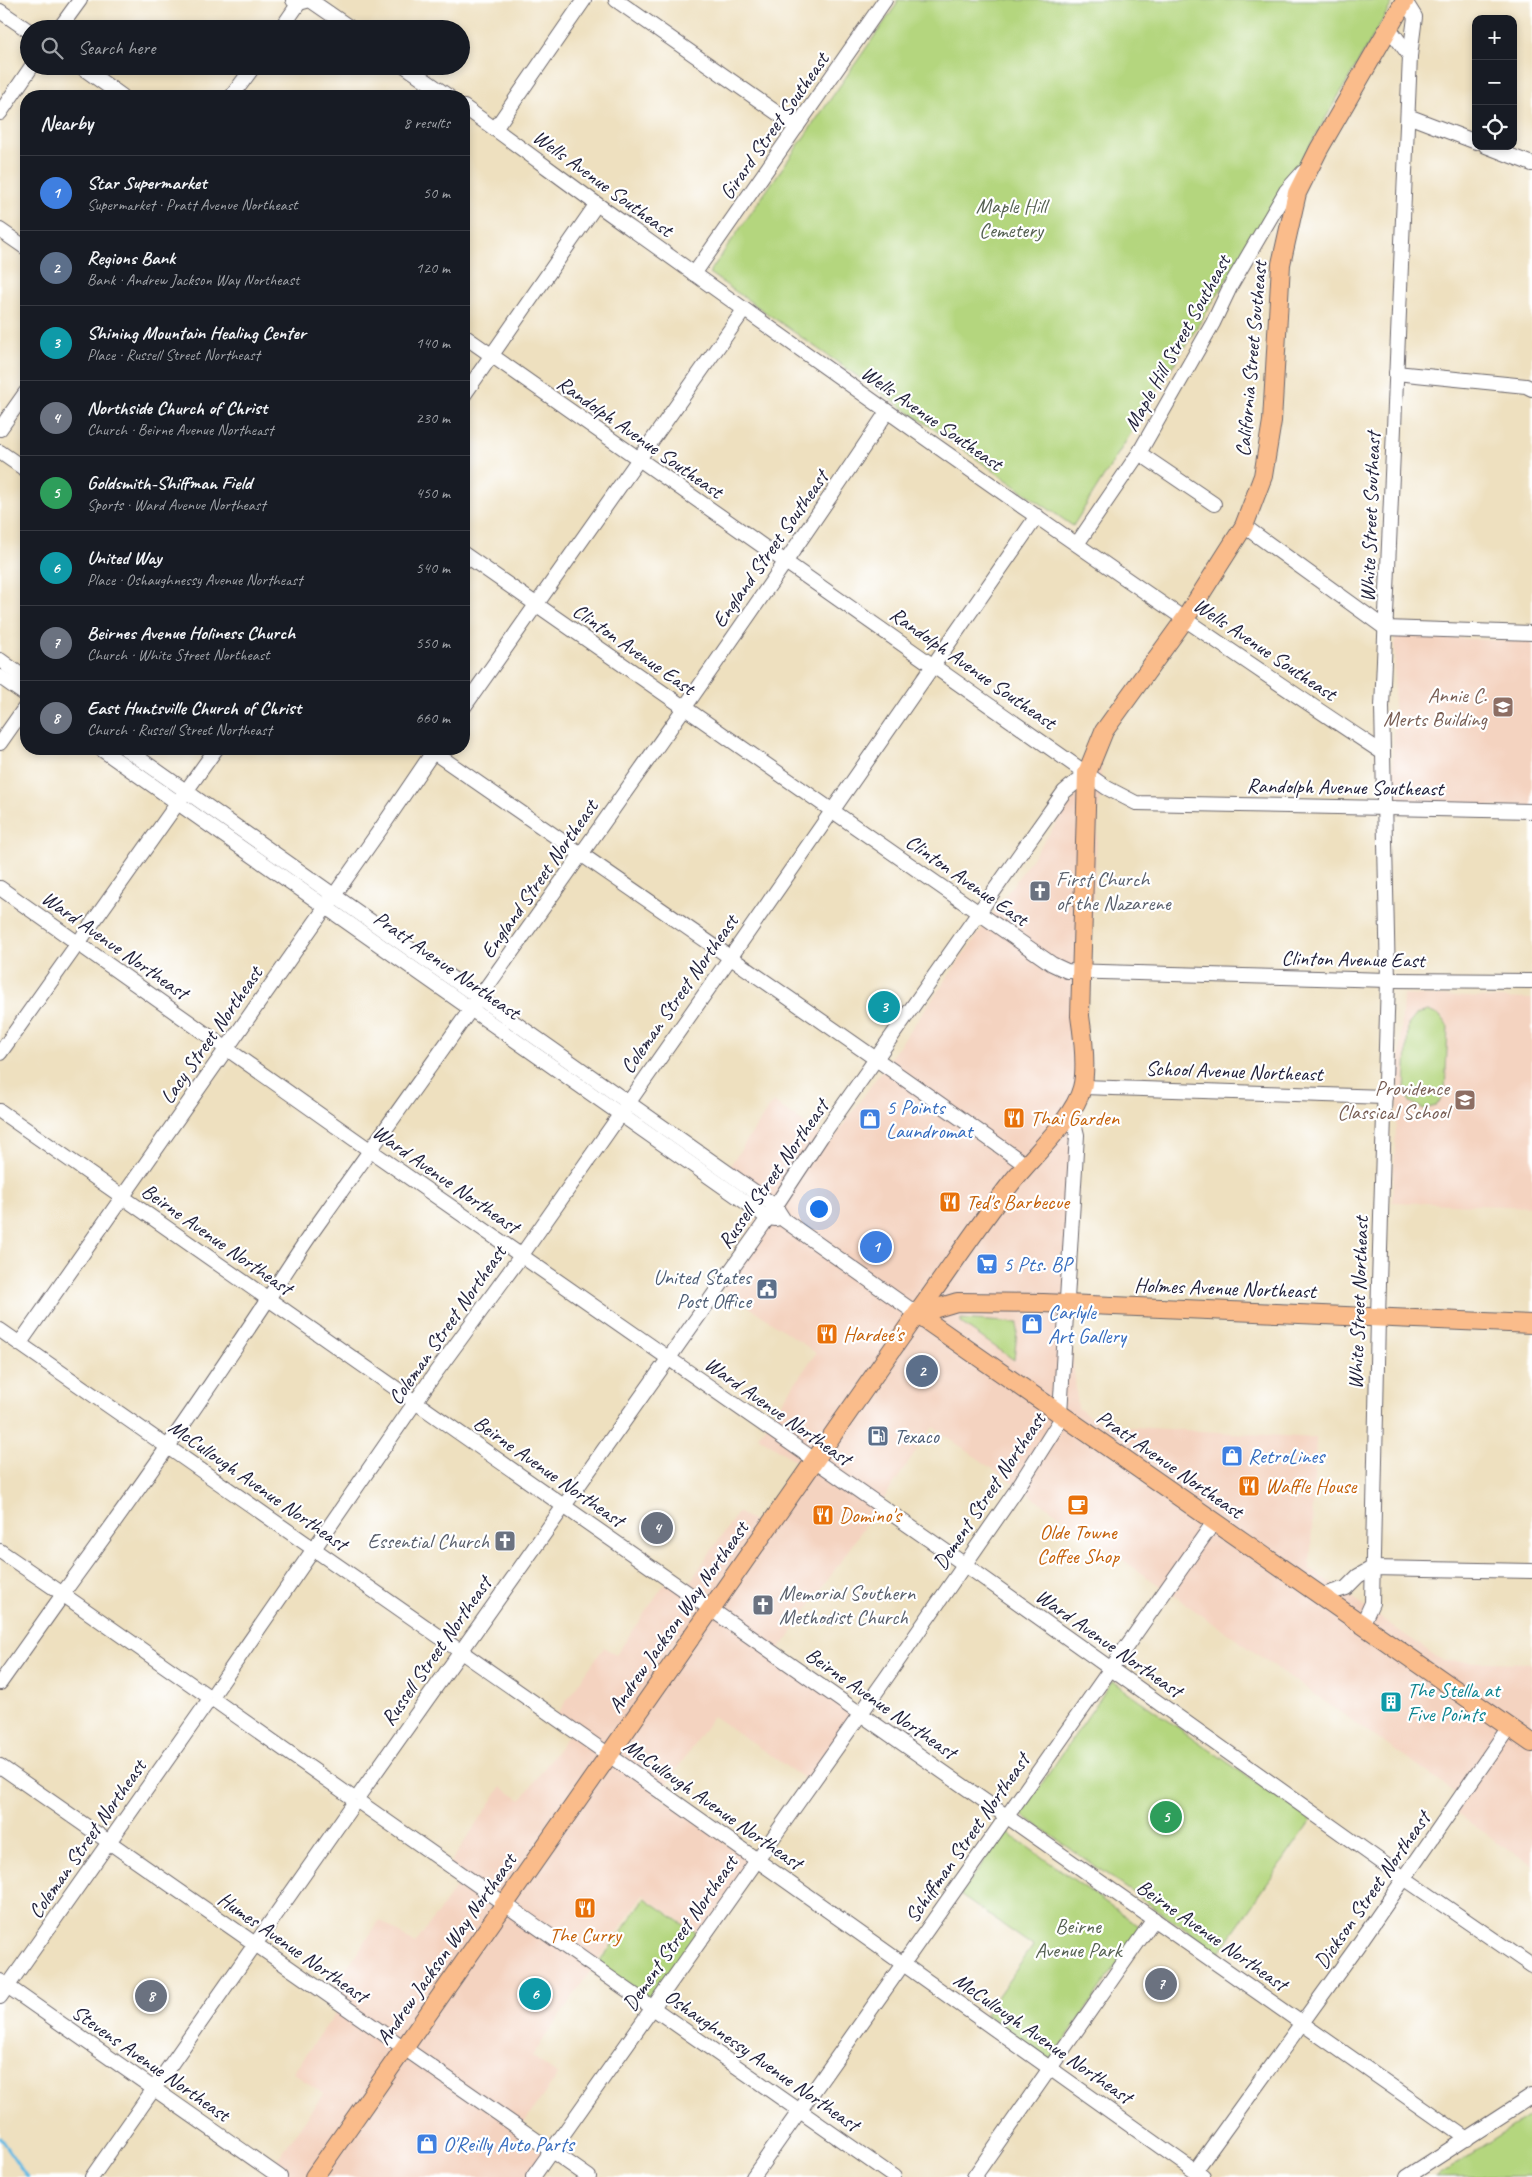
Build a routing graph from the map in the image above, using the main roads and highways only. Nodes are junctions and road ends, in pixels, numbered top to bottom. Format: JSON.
{"nodes":[{"id":1,"x":1405,"y":0,"type":"edge"},
{"id":2,"x":1080,"y":1016,"type":"junction"},
{"id":3,"x":1026,"y":1165,"type":"junction"},
{"id":4,"x":917,"y":1314,"type":"junction"},
{"id":5,"x":1532,"y":1324,"type":"edge"},
{"id":6,"x":1532,"y":1743,"type":"edge"},
{"id":7,"x":314,"y":2177,"type":"edge"}],
"edges":[{"from":1,"to":2,"type":"main road","name":"California Street Southeast"},
{"from":2,"to":3,"type":"main road"},
{"from":2,"to":3,"type":"main road","name":"Andrew Jackson Way Northeast"},
{"from":3,"to":4,"type":"main road","name":"Andrew Jackson Way Northeast"},
{"from":4,"to":5,"type":"main road","name":"Holmes Avenue Northeast"},
{"from":4,"to":6,"type":"main road","name":"Pratt Avenue Northeast"},
{"from":4,"to":7,"type":"main road","name":"Andrew Jackson Way Northeast"}]}
